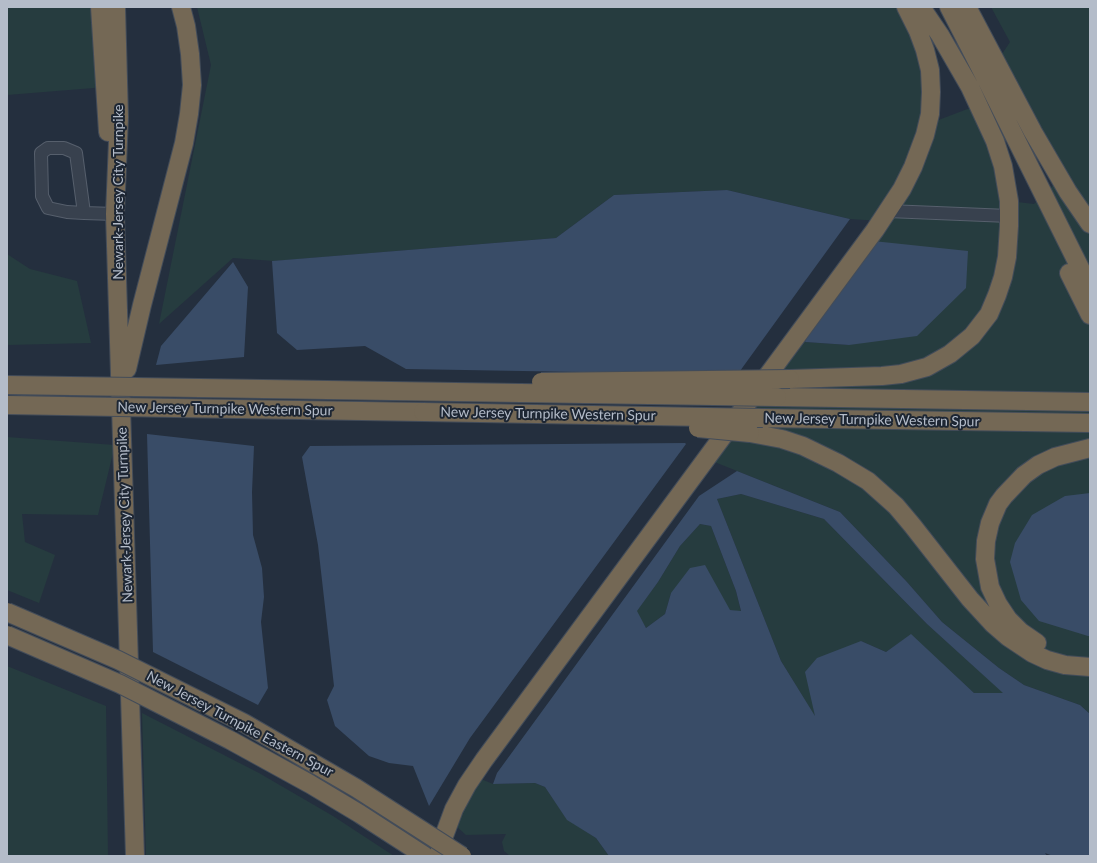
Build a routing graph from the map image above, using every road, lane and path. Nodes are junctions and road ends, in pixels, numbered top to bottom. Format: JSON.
{"nodes":[{"id":1,"x":92,"y":7,"type":"edge"},
{"id":2,"x":100,"y":7,"type":"edge"},
{"id":3,"x":116,"y":7,"type":"edge"},
{"id":4,"x":181,"y":7,"type":"edge"},
{"id":5,"x":906,"y":7,"type":"edge"},
{"id":6,"x":921,"y":7,"type":"edge"},
{"id":7,"x":949,"y":7,"type":"edge"},
{"id":8,"x":967,"y":7,"type":"edge"},
{"id":9,"x":106,"y":87,"type":"junction"},
{"id":10,"x":970,"y":87,"type":"junction"},
{"id":11,"x":888,"y":211,"type":"junction"},
{"id":12,"x":84,"y":213,"type":"junction"},
{"id":13,"x":115,"y":214,"type":"junction"},
{"id":14,"x":1009,"y":216,"type":"junction"},
{"id":15,"x":1090,"y":224,"type":"edge"},
{"id":16,"x":1090,"y":288,"type":"edge"},
{"id":17,"x":1090,"y":315,"type":"edge"},
{"id":18,"x":7,"y":385,"type":"edge"},
{"id":19,"x":459,"y":392,"type":"junction"},
{"id":20,"x":121,"y":398,"type":"junction"},
{"id":21,"x":1090,"y":402,"type":"edge"},
{"id":22,"x":7,"y":406,"type":"edge"},
{"id":23,"x":423,"y":412,"type":"junction"},
{"id":24,"x":1090,"y":423,"type":"edge"},
{"id":25,"x":1090,"y":448,"type":"edge"},
{"id":26,"x":7,"y":612,"type":"edge"},
{"id":27,"x":7,"y":634,"type":"edge"},
{"id":28,"x":1090,"y":656,"type":"edge"},
{"id":29,"x":1090,"y":667,"type":"edge"},
{"id":30,"x":135,"y":856,"type":"edge"},
{"id":31,"x":425,"y":856,"type":"edge"},
{"id":32,"x":439,"y":856,"type":"edge"},
{"id":33,"x":462,"y":856,"type":"edge"}],
"edges":[{"from":1,"to":9,"type":"highway"},
{"from":2,"to":9,"type":"highway","name":"Newark-Jersey City Turnpike"},
{"from":3,"to":13,"type":"highway","name":"Newark-Jersey City Turnpike"},
{"from":4,"to":20,"type":"highway"},
{"from":5,"to":11,"type":"highway"},
{"from":6,"to":10,"type":"highway"},
{"from":7,"to":16,"type":"highway"},
{"from":8,"to":15,"type":"highway"},
{"from":9,"to":13,"type":"highway"},
{"from":10,"to":14,"type":"highway"},
{"from":10,"to":17,"type":"highway"},
{"from":11,"to":14,"type":"lane"},
{"from":11,"to":32,"type":"highway"},
{"from":12,"to":12,"type":"lane"},
{"from":12,"to":13,"type":"lane"},
{"from":13,"to":20,"type":"highway","name":"Newark-Jersey City Turnpike"},
{"from":14,"to":19,"type":"highway","bridge":true},
{"from":18,"to":19,"type":"highway","name":"New Jersey Turnpike Western Spur","bridge":true},
{"from":19,"to":21,"type":"highway","name":"New Jersey Turnpike Western Spur","bridge":true},
{"from":20,"to":30,"type":"highway","name":"Newark-Jersey City Turnpike"},
{"from":22,"to":23,"type":"highway","name":"New Jersey Turnpike Western Spur","bridge":true},
{"from":23,"to":24,"type":"highway","name":"New Jersey Turnpike Western Spur","bridge":true},
{"from":23,"to":29,"type":"highway","bridge":true},
{"from":25,"to":28,"type":"highway"},
{"from":26,"to":33,"type":"highway","name":"New Jersey Turnpike Eastern Spur","bridge":true},
{"from":27,"to":31,"type":"highway","name":"New Jersey Turnpike Eastern Spur","bridge":true}]}
